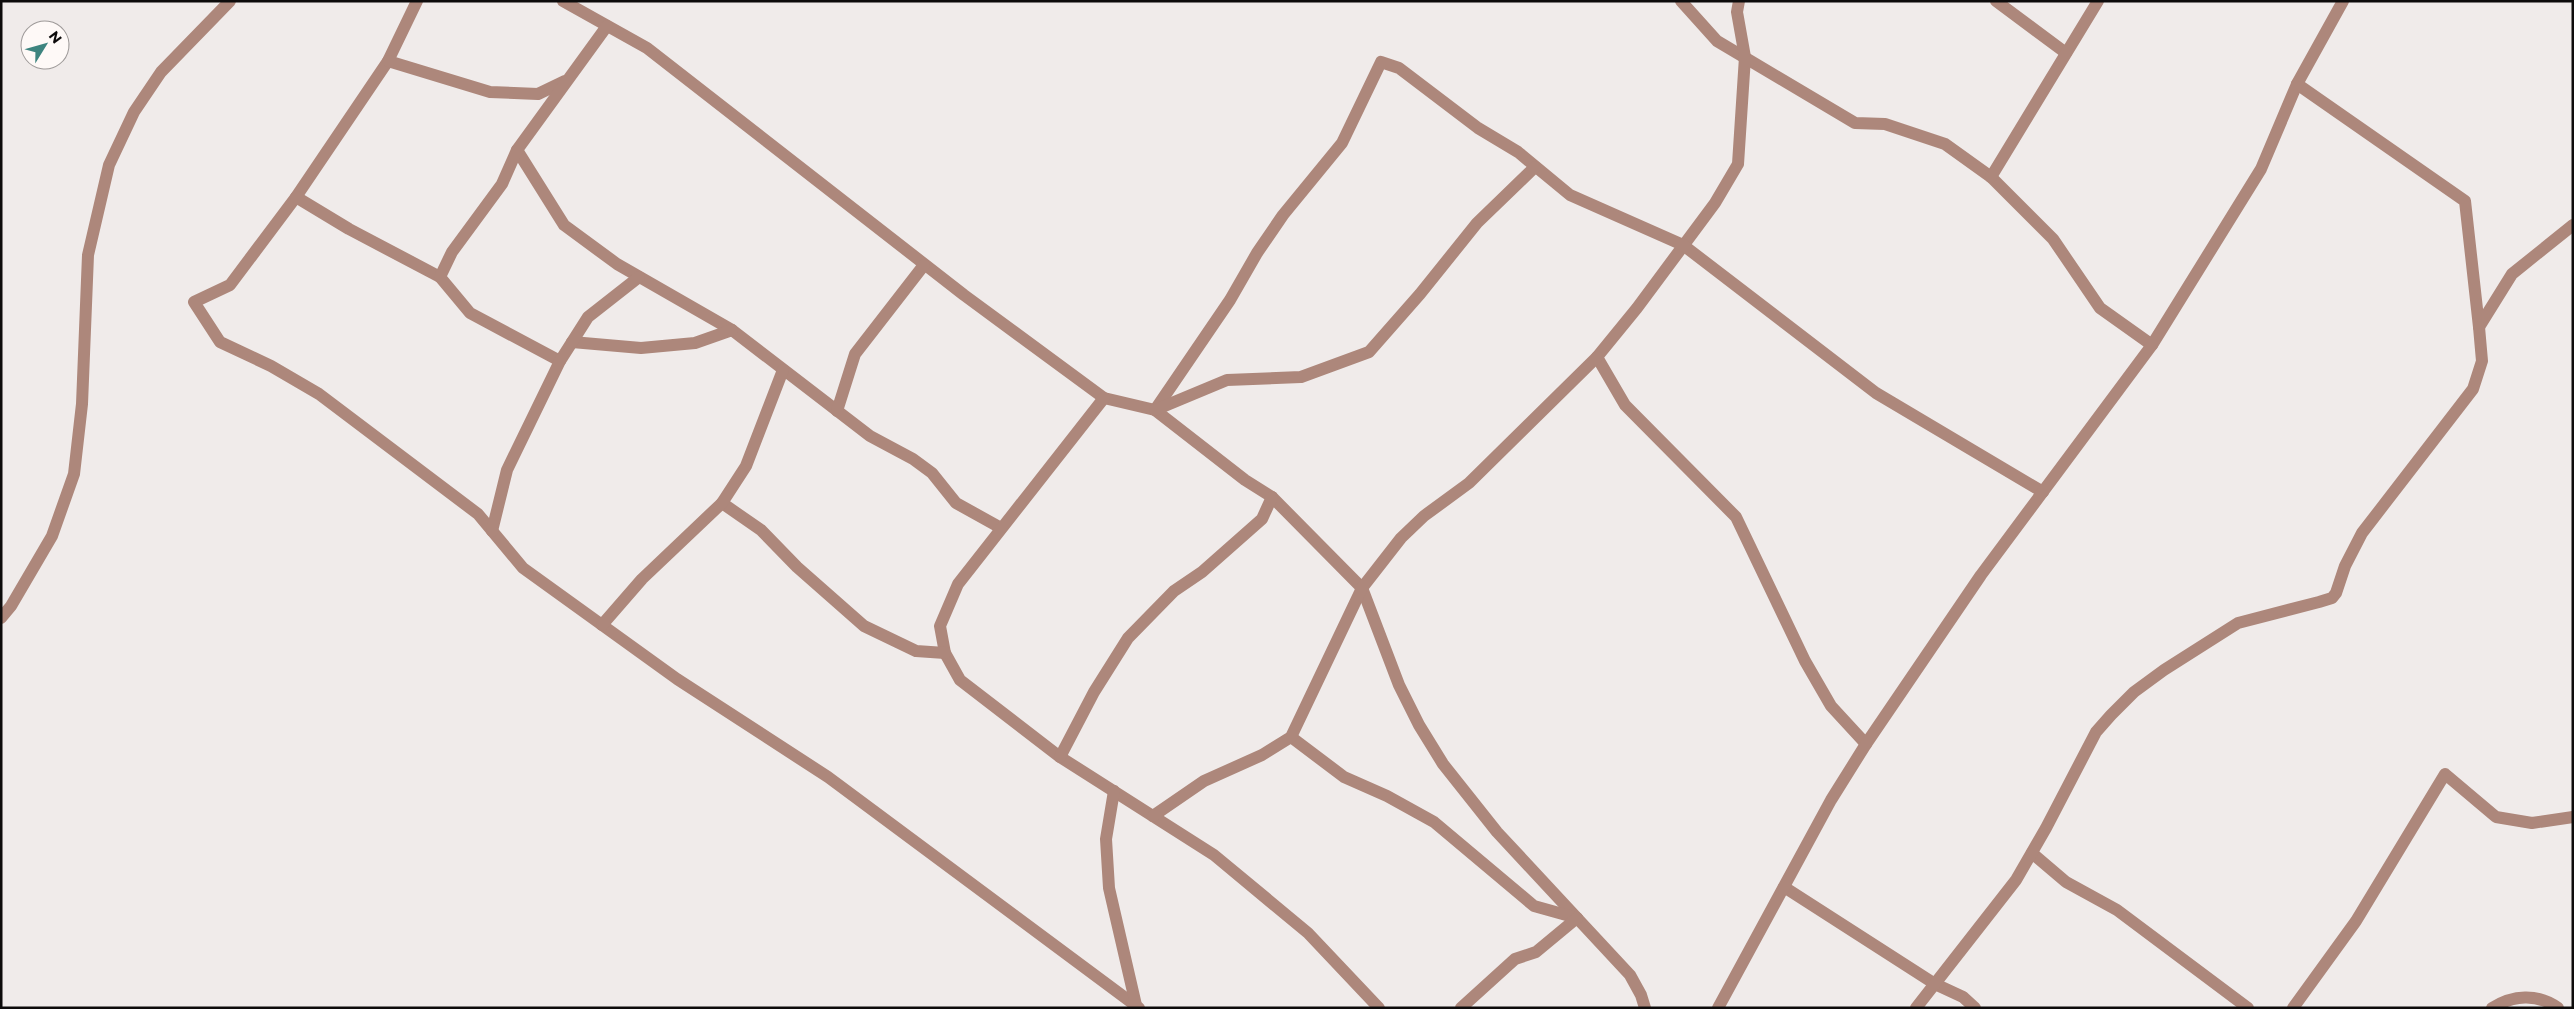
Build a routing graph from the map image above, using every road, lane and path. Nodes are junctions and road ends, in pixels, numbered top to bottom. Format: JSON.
{"nodes":[{"id":1,"x":230,"y":1,"type":"edge"},
{"id":2,"x":417,"y":1,"type":"edge"},
{"id":3,"x":563,"y":1,"type":"edge"},
{"id":4,"x":1680,"y":1,"type":"edge"},
{"id":5,"x":1739,"y":1,"type":"edge"},
{"id":6,"x":1996,"y":1,"type":"edge"},
{"id":7,"x":2098,"y":1,"type":"edge"},
{"id":8,"x":2343,"y":1,"type":"edge"},
{"id":9,"x":607,"y":26,"type":"junction"},
{"id":10,"x":2066,"y":53,"type":"junction"},
{"id":11,"x":1745,"y":57,"type":"junction"},
{"id":12,"x":388,"y":61,"type":"junction"},
{"id":13,"x":567,"y":79,"type":"junction"},
{"id":14,"x":2297,"y":84,"type":"junction"},
{"id":15,"x":517,"y":150,"type":"junction"},
{"id":16,"x":1535,"y":166,"type":"junction"},
{"id":17,"x":1991,"y":177,"type":"junction"},
{"id":18,"x":296,"y":197,"type":"junction"},
{"id":19,"x":2573,"y":225,"type":"edge"},
{"id":20,"x":1683,"y":245,"type":"junction"},
{"id":21,"x":924,"y":265,"type":"junction"},
{"id":22,"x":440,"y":277,"type":"junction"},
{"id":23,"x":639,"y":277,"type":"junction"},
{"id":24,"x":2479,"y":327,"type":"junction"},
{"id":25,"x":732,"y":330,"type":"junction"},
{"id":26,"x":572,"y":342,"type":"junction"},
{"id":27,"x":2152,"y":344,"type":"junction"},
{"id":28,"x":1597,"y":357,"type":"junction"},
{"id":29,"x":560,"y":361,"type":"junction"},
{"id":30,"x":783,"y":370,"type":"junction"},
{"id":31,"x":1104,"y":398,"type":"junction"},
{"id":32,"x":1155,"y":410,"type":"junction"},
{"id":33,"x":837,"y":411,"type":"junction"},
{"id":34,"x":2043,"y":492,"type":"junction"},
{"id":35,"x":1272,"y":497,"type":"junction"},
{"id":36,"x":722,"y":504,"type":"junction"},
{"id":37,"x":1002,"y":528,"type":"junction"},
{"id":38,"x":492,"y":531,"type":"junction"},
{"id":39,"x":1362,"y":588,"type":"junction"},
{"id":40,"x":1,"y":618,"type":"edge"},
{"id":41,"x":602,"y":624,"type":"junction"},
{"id":42,"x":945,"y":653,"type":"junction"},
{"id":43,"x":1291,"y":737,"type":"junction"},
{"id":44,"x":1866,"y":744,"type":"junction"},
{"id":45,"x":1060,"y":757,"type":"junction"},
{"id":46,"x":1114,"y":791,"type":"junction"},
{"id":47,"x":1153,"y":816,"type":"junction"},
{"id":48,"x":2573,"y":817,"type":"edge"},
{"id":49,"x":2032,"y":853,"type":"junction"},
{"id":50,"x":1784,"y":887,"type":"junction"},
{"id":51,"x":1577,"y":918,"type":"junction"},
{"id":52,"x":1935,"y":984,"type":"junction"},
{"id":53,"x":1137,"y":1007,"type":"edge"},
{"id":54,"x":1379,"y":1008,"type":"edge"},
{"id":55,"x":1461,"y":1008,"type":"edge"},
{"id":56,"x":1645,"y":1008,"type":"edge"},
{"id":57,"x":1718,"y":1008,"type":"edge"},
{"id":58,"x":1916,"y":1008,"type":"edge"},
{"id":59,"x":1975,"y":1008,"type":"edge"},
{"id":60,"x":2248,"y":1008,"type":"edge"},
{"id":61,"x":2293,"y":1008,"type":"edge"},
{"id":62,"x":2492,"y":1008,"type":"edge"},
{"id":63,"x":2558,"y":1008,"type":"edge"}],
"edges":[{"from":1,"to":40,"type":"street"},
{"from":2,"to":12,"type":"street"},
{"from":3,"to":9,"type":"street"},
{"from":4,"to":11,"type":"street"},
{"from":5,"to":11,"type":"street"},
{"from":6,"to":10,"type":"street"},
{"from":7,"to":10,"type":"street"},
{"from":8,"to":14,"type":"street"},
{"from":9,"to":13,"type":"street"},
{"from":9,"to":21,"type":"street"},
{"from":10,"to":17,"type":"street"},
{"from":11,"to":17,"type":"street"},
{"from":11,"to":20,"type":"street"},
{"from":12,"to":13,"type":"street"},
{"from":12,"to":18,"type":"street"},
{"from":13,"to":15,"type":"street"},
{"from":14,"to":24,"type":"street"},
{"from":14,"to":27,"type":"street"},
{"from":15,"to":22,"type":"street"},
{"from":15,"to":23,"type":"street"},
{"from":16,"to":20,"type":"street"},
{"from":16,"to":32,"type":"street"},
{"from":16,"to":32,"type":"street"},
{"from":17,"to":27,"type":"street"},
{"from":18,"to":22,"type":"street"},
{"from":18,"to":38,"type":"street"},
{"from":19,"to":24,"type":"street"},
{"from":20,"to":28,"type":"street"},
{"from":20,"to":34,"type":"street"},
{"from":21,"to":31,"type":"street"},
{"from":21,"to":33,"type":"street"},
{"from":22,"to":29,"type":"street"},
{"from":23,"to":25,"type":"street"},
{"from":23,"to":26,"type":"street"},
{"from":24,"to":49,"type":"street"},
{"from":25,"to":26,"type":"street"},
{"from":25,"to":30,"type":"street"},
{"from":26,"to":29,"type":"street"},
{"from":27,"to":34,"type":"street"},
{"from":28,"to":39,"type":"street"},
{"from":28,"to":44,"type":"street"},
{"from":29,"to":38,"type":"street"},
{"from":30,"to":33,"type":"street"},
{"from":30,"to":36,"type":"street"},
{"from":31,"to":32,"type":"street"},
{"from":31,"to":37,"type":"street"},
{"from":32,"to":35,"type":"street"},
{"from":33,"to":37,"type":"street"},
{"from":34,"to":44,"type":"street"},
{"from":35,"to":39,"type":"street"},
{"from":35,"to":45,"type":"street"},
{"from":36,"to":41,"type":"street"},
{"from":36,"to":42,"type":"street"},
{"from":37,"to":42,"type":"street"},
{"from":38,"to":41,"type":"street"},
{"from":39,"to":43,"type":"street"},
{"from":39,"to":51,"type":"street"},
{"from":41,"to":53,"type":"street"},
{"from":42,"to":45,"type":"street"},
{"from":43,"to":47,"type":"street"},
{"from":43,"to":51,"type":"street"},
{"from":44,"to":50,"type":"street"},
{"from":45,"to":46,"type":"street"},
{"from":46,"to":47,"type":"street"},
{"from":46,"to":53,"type":"street"},
{"from":47,"to":54,"type":"street"},
{"from":48,"to":61,"type":"street"},
{"from":49,"to":52,"type":"street"},
{"from":49,"to":60,"type":"street"},
{"from":50,"to":52,"type":"street"},
{"from":50,"to":57,"type":"street"},
{"from":51,"to":55,"type":"street"},
{"from":51,"to":56,"type":"street"},
{"from":52,"to":58,"type":"street"},
{"from":52,"to":59,"type":"street"},
{"from":62,"to":63,"type":"street"}]}
